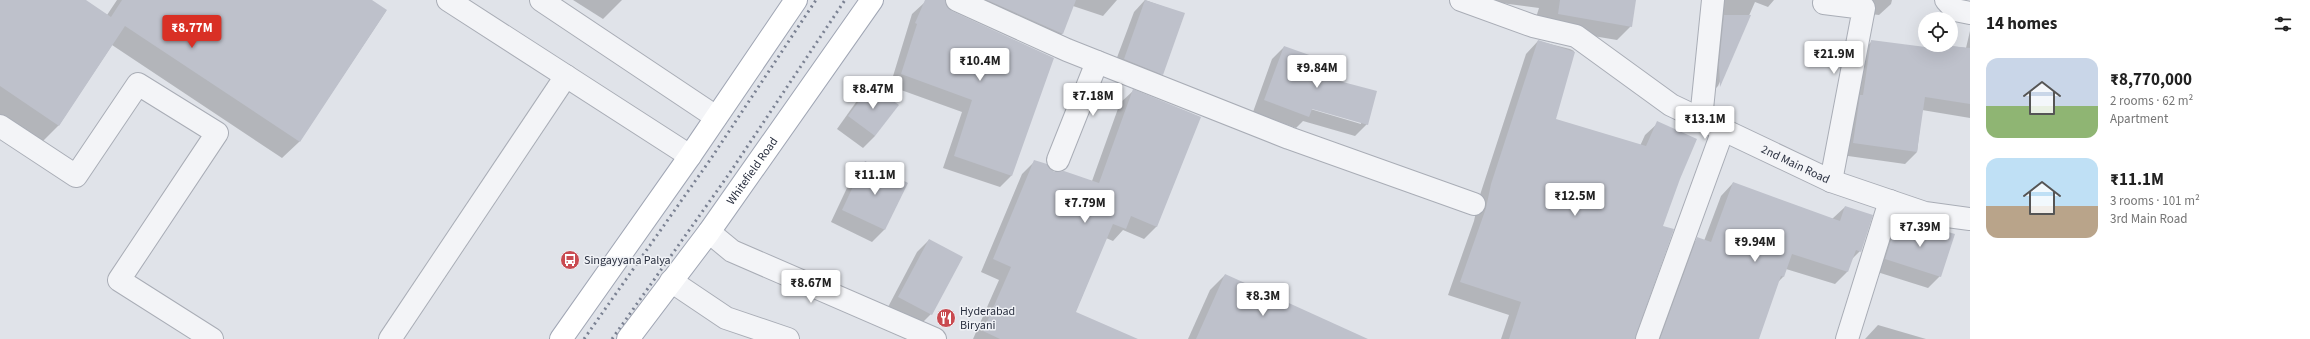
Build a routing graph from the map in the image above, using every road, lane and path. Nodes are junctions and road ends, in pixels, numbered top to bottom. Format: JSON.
{"nodes":[{"id":1,"x":448,"y":0,"type":"edge"},
{"id":2,"x":541,"y":0,"type":"edge"},
{"id":3,"x":796,"y":0,"type":"edge"},
{"id":4,"x":872,"y":0,"type":"edge"},
{"id":5,"x":957,"y":0,"type":"edge"},
{"id":6,"x":1461,"y":0,"type":"edge"},
{"id":7,"x":1713,"y":0,"type":"edge"},
{"id":8,"x":1825,"y":0,"type":"edge"},
{"id":9,"x":1946,"y":0,"type":"edge"},
{"id":10,"x":1970,"y":13,"type":"edge"},
{"id":11,"x":1097,"y":62,"type":"junction"},
{"id":12,"x":566,"y":76,"type":"junction"},
{"id":13,"x":716,"y":117,"type":"junction"},
{"id":14,"x":1701,"y":119,"type":"junction"},
{"id":15,"x":0,"y":126,"type":"edge"},
{"id":16,"x":1723,"y":130,"type":"junction"},
{"id":17,"x":690,"y":156,"type":"junction"},
{"id":18,"x":1058,"y":160,"type":"dead end"},
{"id":19,"x":1831,"y":181,"type":"junction"},
{"id":20,"x":1890,"y":201,"type":"junction"},
{"id":21,"x":1474,"y":204,"type":"dead end"},
{"id":22,"x":1970,"y":219,"type":"edge"},
{"id":23,"x":709,"y":232,"type":"junction"},
{"id":24,"x":672,"y":281,"type":"junction"},
{"id":25,"x":212,"y":339,"type":"edge"},
{"id":26,"x":390,"y":339,"type":"edge"},
{"id":27,"x":561,"y":339,"type":"edge"},
{"id":28,"x":628,"y":339,"type":"edge"},
{"id":29,"x":788,"y":339,"type":"edge"},
{"id":30,"x":935,"y":339,"type":"edge"},
{"id":31,"x":1647,"y":339,"type":"edge"},
{"id":32,"x":1847,"y":339,"type":"edge"}],
"edges":[{"from":1,"to":12,"type":"street"},
{"from":2,"to":13,"type":"street"},
{"from":3,"to":13,"type":"main road"},
{"from":4,"to":23,"type":"main road","name":"Whitefield Road"},
{"from":5,"to":11,"type":"street"},
{"from":6,"to":14,"type":"street","name":"2nd Main Road"},
{"from":7,"to":14,"type":"street"},
{"from":8,"to":19,"type":"street"},
{"from":9,"to":10,"type":"street"},
{"from":11,"to":18,"type":"street"},
{"from":11,"to":21,"type":"street"},
{"from":12,"to":17,"type":"street"},
{"from":12,"to":26,"type":"street"},
{"from":13,"to":17,"type":"main road"},
{"from":14,"to":16,"type":"street","name":"2nd Main Road"},
{"from":15,"to":25,"type":"street"},
{"from":16,"to":19,"type":"street","name":"2nd Main Road"},
{"from":16,"to":31,"type":"street"},
{"from":17,"to":27,"type":"main road"},
{"from":19,"to":20,"type":"street","name":"2nd Main Road"},
{"from":20,"to":22,"type":"street","name":"2nd Main Road"},
{"from":20,"to":32,"type":"street"},
{"from":23,"to":24,"type":"main road","name":"Whitefield Road"},
{"from":23,"to":30,"type":"street"},
{"from":24,"to":28,"type":"main road","name":"Whitefield Road"},
{"from":24,"to":29,"type":"street"}]}
